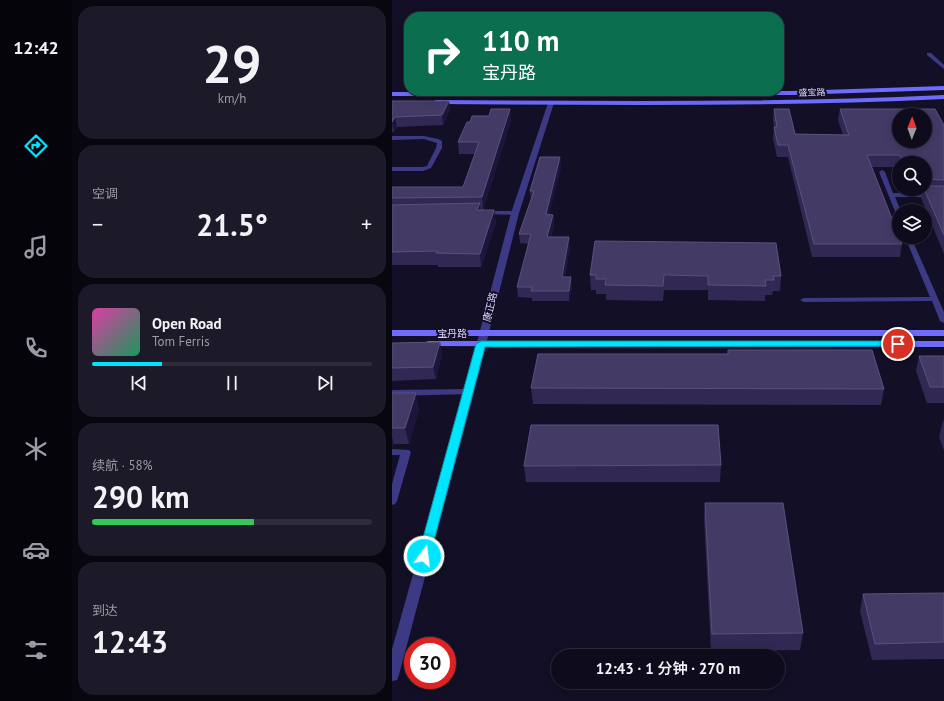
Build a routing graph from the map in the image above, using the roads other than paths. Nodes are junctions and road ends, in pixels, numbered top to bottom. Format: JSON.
{"nodes":[{"id":1,"x":929,"y":54,"type":"dead end"},
{"id":2,"x":944,"y":68,"type":"edge"},
{"id":3,"x":944,"y":88,"type":"edge"},
{"id":4,"x":784,"y":93,"type":"edge"},
{"id":5,"x":392,"y":94,"type":"edge"},
{"id":6,"x":404,"y":94,"type":"edge"},
{"id":7,"x":944,"y":97,"type":"edge"},
{"id":8,"x":432,"y":102,"type":"edge"},
{"id":9,"x":551,"y":103,"type":"junction"},
{"id":10,"x":392,"y":138,"type":"edge"},
{"id":11,"x":392,"y":169,"type":"edge"},
{"id":12,"x":882,"y":172,"type":"dead end"},
{"id":13,"x":891,"y":195,"type":"junction"},
{"id":14,"x":944,"y":195,"type":"edge"},
{"id":15,"x":895,"y":204,"type":"edge"},
{"id":16,"x":477,"y":213,"type":"edge"},
{"id":17,"x":515,"y":213,"type":"junction"},
{"id":18,"x":911,"y":244,"type":"edge"},
{"id":19,"x":934,"y":299,"type":"junction"},
{"id":20,"x":804,"y":300,"type":"dead end"},
{"id":21,"x":944,"y":321,"type":"edge"},
{"id":22,"x":944,"y":333,"type":"edge"},
{"id":23,"x":392,"y":334,"type":"edge"},
{"id":24,"x":482,"y":339,"type":"junction"},
{"id":25,"x":415,"y":344,"type":"edge"},
{"id":26,"x":944,"y":344,"type":"edge"},
{"id":27,"x":469,"y":392,"type":"junction"},
{"id":28,"x":392,"y":393,"type":"edge"},
{"id":29,"x":392,"y":452,"type":"edge"},
{"id":30,"x":392,"y":501,"type":"edge"},
{"id":31,"x":392,"y":675,"type":"edge"}],
"edges":[{"from":1,"to":2,"type":"lane"},
{"from":3,"to":4,"type":"main road","name":"盛宝路"},
{"from":5,"to":6,"type":"main road","name":"盛宝路"},
{"from":7,"to":9,"type":"main road","name":"盛宝路"},
{"from":8,"to":9,"type":"main road","name":"盛宝路"},
{"from":9,"to":17,"type":"street","name":"康正路"},
{"from":10,"to":11,"type":"lane"},
{"from":12,"to":13,"type":"lane"},
{"from":13,"to":14,"type":"lane"},
{"from":13,"to":15,"type":"lane"},
{"from":16,"to":17,"type":"lane"},
{"from":17,"to":24,"type":"street","name":"康正路"},
{"from":18,"to":19,"type":"lane"},
{"from":19,"to":20,"type":"lane"},
{"from":19,"to":21,"type":"lane"},
{"from":22,"to":24,"type":"main road","name":"宝丹路"},
{"from":23,"to":24,"type":"main road","name":"宝丹路"},
{"from":24,"to":25,"type":"main road","name":"宝丹路"},
{"from":24,"to":26,"type":"main road","name":"宝丹路"},
{"from":24,"to":27,"type":"street","name":"康正路"},
{"from":27,"to":28,"type":"lane"},
{"from":27,"to":31,"type":"street","name":"康正路"},
{"from":29,"to":30,"type":"lane"}]}
